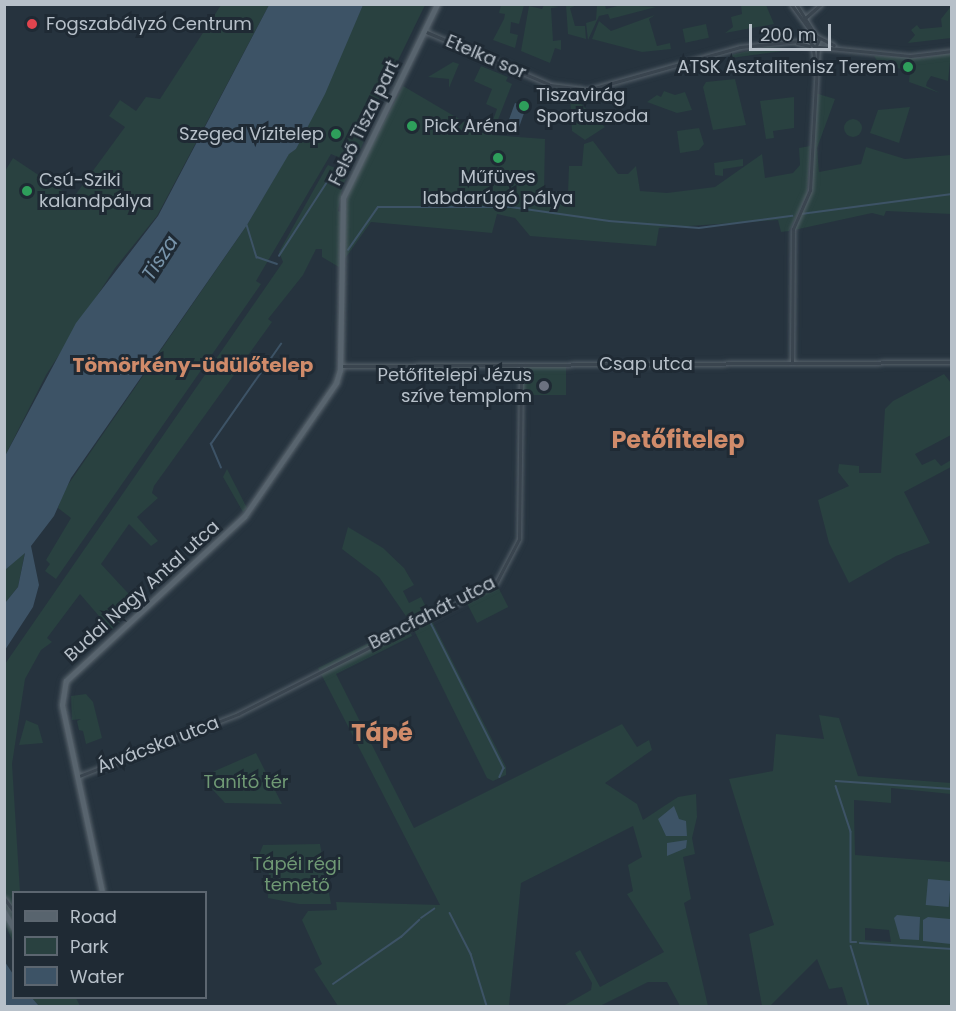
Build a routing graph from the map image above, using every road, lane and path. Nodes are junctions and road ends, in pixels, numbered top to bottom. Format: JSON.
{"nodes":[{"id":1,"x":437,"y":4,"type":"edge"},
{"id":2,"x":794,"y":4,"type":"edge"},
{"id":3,"x":821,"y":4,"type":"edge"},
{"id":4,"x":804,"y":19,"type":"junction"},
{"id":5,"x":424,"y":31,"type":"junction"},
{"id":6,"x":818,"y":38,"type":"junction"},
{"id":7,"x":810,"y":40,"type":"junction"},
{"id":8,"x":787,"y":42,"type":"junction"},
{"id":9,"x":811,"y":47,"type":"junction"},
{"id":10,"x":818,"y":47,"type":"junction"},
{"id":11,"x":838,"y":47,"type":"junction"},
{"id":12,"x":951,"y":51,"type":"edge"},
{"id":13,"x":815,"y":72,"type":"junction"},
{"id":14,"x":548,"y":84,"type":"junction"},
{"id":15,"x":561,"y":86,"type":"junction"},
{"id":16,"x":572,"y":89,"type":"junction"},
{"id":17,"x":560,"y":91,"type":"junction"},
{"id":18,"x":951,"y":362,"type":"edge"},
{"id":19,"x":792,"y":363,"type":"junction"},
{"id":20,"x":521,"y":365,"type":"junction"},
{"id":21,"x":340,"y":366,"type":"junction"},
{"id":22,"x":340,"y":374,"type":"joint"},
{"id":23,"x":280,"y":692,"type":"joint"},
{"id":24,"x":79,"y":776,"type":"junction"},
{"id":25,"x":102,"y":891,"type":"edge"},
{"id":26,"x":4,"y":911,"type":"edge"},
{"id":27,"x":12,"y":925,"type":"edge"}],
"edges":[{"from":1,"to":5,"type":"main road","name":"Felső Tisza part"},
{"from":2,"to":4,"type":"street"},
{"from":3,"to":4,"type":"street"},
{"from":4,"to":6,"type":"street"},
{"from":4,"to":7,"type":"street"},
{"from":5,"to":14,"type":"street","name":"Etelka sor"},
{"from":5,"to":21,"type":"main road","name":"Felső Tisza part"},
{"from":6,"to":7,"type":"street"},
{"from":6,"to":10,"type":"street"},
{"from":6,"to":11,"type":"street"},
{"from":7,"to":8,"type":"street"},
{"from":7,"to":9,"type":"street"},
{"from":8,"to":9,"type":"street"},
{"from":8,"to":16,"type":"street"},
{"from":9,"to":10,"type":"street"},
{"from":9,"to":13,"type":"street"},
{"from":10,"to":11,"type":"street"},
{"from":10,"to":13,"type":"street"},
{"from":11,"to":12,"type":"street"},
{"from":13,"to":19,"type":"street"},
{"from":14,"to":15,"type":"street","name":"Etelka sor"},
{"from":14,"to":17,"type":"street","name":"Etelka sor"},
{"from":15,"to":16,"type":"street","name":"Etelka sor"},
{"from":15,"to":17,"type":"street"},
{"from":16,"to":17,"type":"street"},
{"from":18,"to":19,"type":"street","name":"Csap utca"},
{"from":19,"to":20,"type":"street","name":"Csap utca"},
{"from":20,"to":21,"type":"street","name":"Csap utca"},
{"from":20,"to":23,"type":"street","name":"Bencfahát utca"},
{"from":21,"to":22,"type":"main road","name":"Felső Tisza part"},
{"from":22,"to":24,"type":"main road","name":"Budai Nagy Antal utca"},
{"from":23,"to":24,"type":"street","name":"Árvácska utca"},
{"from":24,"to":25,"type":"main road","name":"Budai Nagy Antal utca"},
{"from":26,"to":27,"type":"main road"}]}
